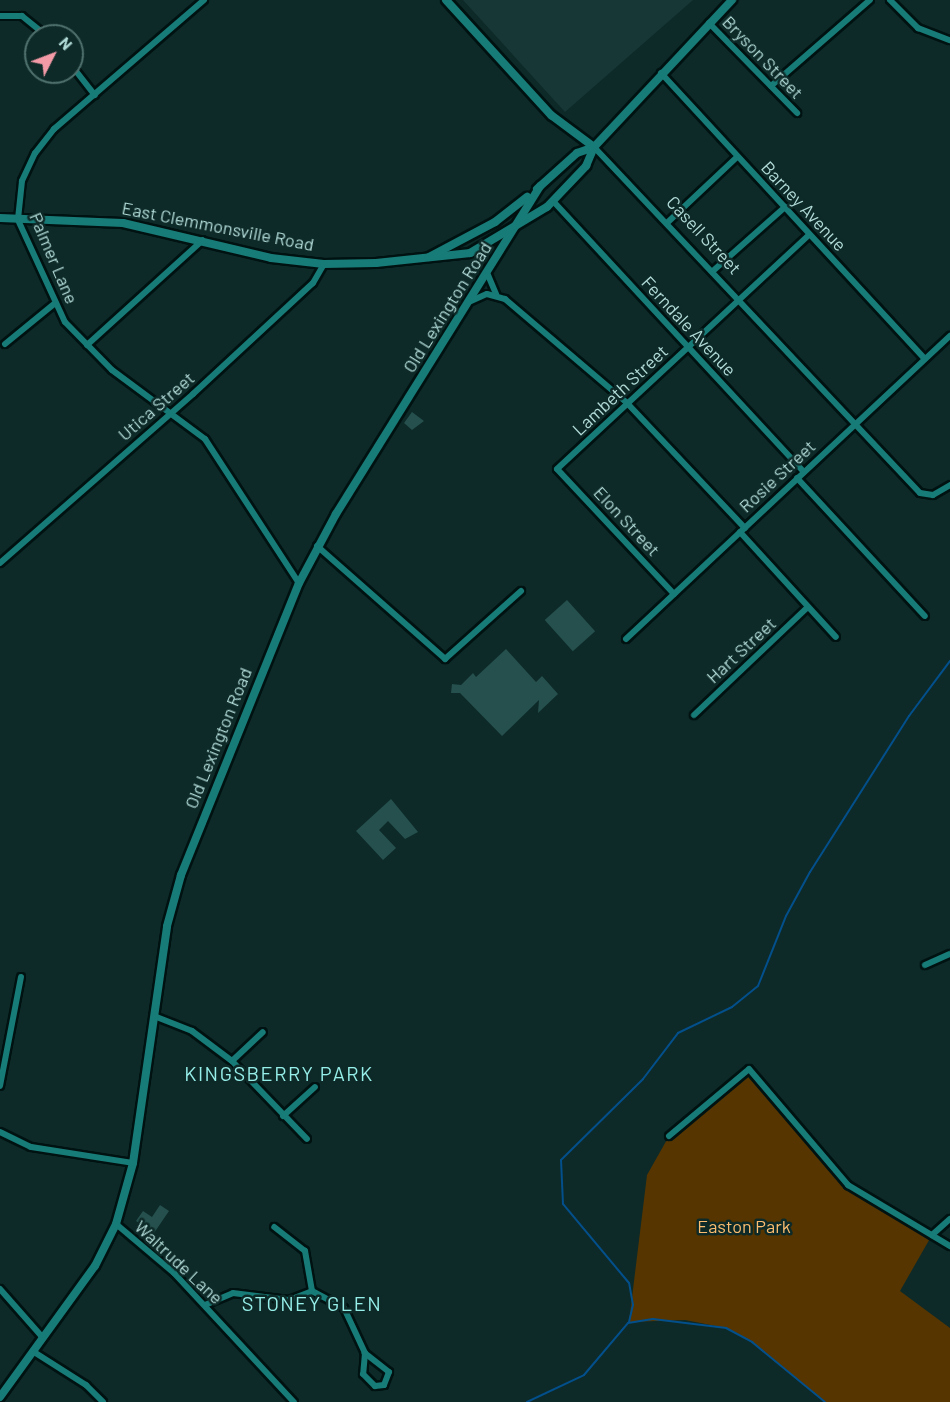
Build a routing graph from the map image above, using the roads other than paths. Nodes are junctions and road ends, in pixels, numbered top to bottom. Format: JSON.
{"nodes":[{"id":1,"x":204,"y":0,"type":"edge"},
{"id":2,"x":446,"y":0,"type":"edge"},
{"id":3,"x":732,"y":0,"type":"edge"},
{"id":4,"x":870,"y":0,"type":"edge"},
{"id":5,"x":890,"y":0,"type":"edge"},
{"id":6,"x":0,"y":16,"type":"edge"},
{"id":7,"x":709,"y":23,"type":"junction"},
{"id":8,"x":32,"y":24,"type":"edge"},
{"id":9,"x":950,"y":40,"type":"edge"},
{"id":10,"x":661,"y":73,"type":"junction"},
{"id":11,"x":84,"y":81,"type":"edge"},
{"id":12,"x":771,"y":86,"type":"junction"},
{"id":13,"x":95,"y":95,"type":"junction"},
{"id":14,"x":797,"y":113,"type":"dead end"},
{"id":15,"x":594,"y":147,"type":"junction"},
{"id":16,"x":738,"y":157,"type":"junction"},
{"id":17,"x":540,"y":186,"type":"junction"},
{"id":18,"x":553,"y":201,"type":"junction"},
{"id":19,"x":785,"y":207,"type":"junction"},
{"id":20,"x":0,"y":218,"type":"edge"},
{"id":21,"x":18,"y":220,"type":"junction"},
{"id":22,"x":668,"y":222,"type":"junction"},
{"id":23,"x":512,"y":231,"type":"junction"},
{"id":24,"x":809,"y":235,"type":"junction"},
{"id":25,"x":203,"y":240,"type":"junction"},
{"id":26,"x":428,"y":258,"type":"junction"},
{"id":27,"x":324,"y":264,"type":"junction"},
{"id":28,"x":714,"y":270,"type":"junction"},
{"id":29,"x":488,"y":275,"type":"junction"},
{"id":30,"x":496,"y":294,"type":"junction"},
{"id":31,"x":741,"y":299,"type":"junction"},
{"id":32,"x":471,"y":301,"type":"junction"},
{"id":33,"x":54,"y":304,"type":"junction"},
{"id":34,"x":950,"y":336,"type":"edge"},
{"id":35,"x":5,"y":344,"type":"dead end"},
{"id":36,"x":87,"y":345,"type":"junction"},
{"id":37,"x":687,"y":347,"type":"junction"},
{"id":38,"x":926,"y":359,"type":"junction"},
{"id":39,"x":627,"y":403,"type":"junction"},
{"id":40,"x":171,"y":414,"type":"junction"},
{"id":41,"x":855,"y":424,"type":"junction"},
{"id":42,"x":557,"y":469,"type":"joint"},
{"id":43,"x":804,"y":472,"type":"junction"},
{"id":44,"x":797,"y":478,"type":"junction"},
{"id":45,"x":950,"y":485,"type":"edge"},
{"id":46,"x":742,"y":530,"type":"junction"},
{"id":47,"x":317,"y":546,"type":"junction"},
{"id":48,"x":0,"y":563,"type":"edge"},
{"id":49,"x":298,"y":583,"type":"junction"},
{"id":50,"x":520,"y":591,"type":"dead end"},
{"id":51,"x":674,"y":594,"type":"junction"},
{"id":52,"x":808,"y":607,"type":"junction"},
{"id":53,"x":925,"y":616,"type":"dead end"},
{"id":54,"x":836,"y":637,"type":"dead end"},
{"id":55,"x":626,"y":639,"type":"dead end"},
{"id":56,"x":694,"y":715,"type":"dead end"},
{"id":57,"x":950,"y":954,"type":"edge"},
{"id":58,"x":925,"y":965,"type":"dead end"},
{"id":59,"x":21,"y":977,"type":"dead end"},
{"id":60,"x":153,"y":1016,"type":"junction"},
{"id":61,"x":262,"y":1032,"type":"dead end"},
{"id":62,"x":232,"y":1061,"type":"junction"},
{"id":63,"x":0,"y":1086,"type":"edge"},
{"id":64,"x":315,"y":1087,"type":"dead end"},
{"id":65,"x":284,"y":1116,"type":"junction"},
{"id":66,"x":0,"y":1132,"type":"edge"},
{"id":67,"x":669,"y":1136,"type":"dead end"},
{"id":68,"x":307,"y":1139,"type":"dead end"},
{"id":69,"x":133,"y":1163,"type":"junction"},
{"id":70,"x":950,"y":1219,"type":"edge"},
{"id":71,"x":116,"y":1224,"type":"junction"},
{"id":72,"x":274,"y":1227,"type":"dead end"},
{"id":73,"x":932,"y":1235,"type":"junction"},
{"id":74,"x":950,"y":1246,"type":"edge"},
{"id":75,"x":0,"y":1289,"type":"edge"},
{"id":76,"x":312,"y":1291,"type":"junction"},
{"id":77,"x":205,"y":1305,"type":"junction"},
{"id":78,"x":43,"y":1338,"type":"junction"},
{"id":79,"x":34,"y":1352,"type":"junction"},
{"id":80,"x":365,"y":1353,"type":"junction"},
{"id":81,"x":0,"y":1397,"type":"edge"},
{"id":82,"x":103,"y":1402,"type":"edge"},
{"id":83,"x":294,"y":1402,"type":"edge"}],
"edges":[{"from":1,"to":13,"type":"street","name":"Palmer Lane"},
{"from":2,"to":15,"type":"street","name":"Casell Street"},
{"from":3,"to":7,"type":"street","name":"Old Lexington Road"},
{"from":4,"to":12,"type":"street"},
{"from":5,"to":9,"type":"street"},
{"from":6,"to":8,"type":"street"},
{"from":7,"to":10,"type":"street","name":"Old Lexington Road"},
{"from":7,"to":12,"type":"street","name":"Bryson Street"},
{"from":10,"to":15,"type":"street","name":"Old Lexington Road"},
{"from":10,"to":16,"type":"street","name":"Barney Avenue"},
{"from":11,"to":13,"type":"street"},
{"from":12,"to":14,"type":"street","name":"Bryson Street"},
{"from":13,"to":21,"type":"street","name":"Palmer Lane"},
{"from":15,"to":17,"type":"street","name":"Old Lexington Road"},
{"from":15,"to":18,"type":"street","name":"Old Lexington Road"},
{"from":15,"to":22,"type":"street","name":"Casell Street"},
{"from":16,"to":19,"type":"street","name":"Barney Avenue"},
{"from":16,"to":22,"type":"street"},
{"from":17,"to":23,"type":"street"},
{"from":17,"to":26,"type":"street","name":"East Clemmonsville Road"},
{"from":18,"to":23,"type":"street","name":"Old Lexington Road"},
{"from":18,"to":37,"type":"street","name":"Ferndale Avenue"},
{"from":19,"to":24,"type":"street","name":"Barney Avenue"},
{"from":19,"to":28,"type":"street"},
{"from":20,"to":21,"type":"street","name":"East Clemmonsville Road"},
{"from":21,"to":25,"type":"street","name":"East Clemmonsville Road"},
{"from":21,"to":33,"type":"street","name":"Palmer Lane"},
{"from":22,"to":28,"type":"street","name":"Casell Street"},
{"from":23,"to":26,"type":"street","name":"East Clemmonsville Road"},
{"from":23,"to":29,"type":"street","name":"Old Lexington Road"},
{"from":24,"to":31,"type":"street","name":"Lambeth Street"},
{"from":24,"to":38,"type":"street","name":"Barney Avenue"},
{"from":25,"to":27,"type":"street","name":"East Clemmonsville Road"},
{"from":25,"to":36,"type":"street"},
{"from":26,"to":27,"type":"street","name":"East Clemmonsville Road"},
{"from":27,"to":40,"type":"street","name":"Utica Street"},
{"from":28,"to":31,"type":"street","name":"Casell Street"},
{"from":29,"to":30,"type":"street"},
{"from":29,"to":32,"type":"street","name":"Old Lexington Road"},
{"from":30,"to":32,"type":"street"},
{"from":30,"to":39,"type":"street"},
{"from":31,"to":37,"type":"street","name":"Lambeth Street"},
{"from":31,"to":41,"type":"street","name":"Casell Street"},
{"from":32,"to":47,"type":"street","name":"Old Lexington Road"},
{"from":33,"to":35,"type":"street"},
{"from":33,"to":36,"type":"street","name":"Palmer Lane"},
{"from":34,"to":38,"type":"street","name":"Rosie Street"},
{"from":36,"to":40,"type":"street","name":"Palmer Lane"},
{"from":37,"to":39,"type":"street","name":"Lambeth Street"},
{"from":37,"to":43,"type":"street","name":"Ferndale Avenue"},
{"from":38,"to":41,"type":"street","name":"Rosie Street"},
{"from":39,"to":42,"type":"street","name":"Lambeth Street"},
{"from":39,"to":46,"type":"street"},
{"from":40,"to":48,"type":"street","name":"Utica Street"},
{"from":40,"to":49,"type":"street","name":"Palmer Lane"},
{"from":41,"to":43,"type":"street","name":"Rosie Street"},
{"from":41,"to":45,"type":"street","name":"Casell Street"},
{"from":42,"to":51,"type":"street","name":"Elon Street"},
{"from":43,"to":44,"type":"street","name":"Rosie Street"},
{"from":44,"to":46,"type":"street","name":"Rosie Street"},
{"from":44,"to":53,"type":"street"},
{"from":46,"to":51,"type":"street","name":"Rosie Street"},
{"from":46,"to":52,"type":"street"},
{"from":47,"to":49,"type":"street","name":"Old Lexington Road"},
{"from":47,"to":50,"type":"street"},
{"from":49,"to":60,"type":"street","name":"Old Lexington Road"},
{"from":51,"to":55,"type":"street","name":"Rosie Street"},
{"from":52,"to":54,"type":"street"},
{"from":52,"to":56,"type":"street","name":"Hart Street"},
{"from":57,"to":58,"type":"street"},
{"from":59,"to":63,"type":"street"},
{"from":60,"to":62,"type":"street"},
{"from":60,"to":69,"type":"street","name":"Old Lexington Road"},
{"from":61,"to":62,"type":"street"},
{"from":62,"to":65,"type":"street"},
{"from":64,"to":65,"type":"street"},
{"from":65,"to":68,"type":"street"},
{"from":66,"to":69,"type":"street"},
{"from":67,"to":73,"type":"street"},
{"from":69,"to":71,"type":"street","name":"Old Lexington Road"},
{"from":70,"to":73,"type":"street"},
{"from":71,"to":77,"type":"street","name":"Waltrude Lane"},
{"from":71,"to":78,"type":"street","name":"Old Lexington Road"},
{"from":72,"to":76,"type":"street"},
{"from":73,"to":74,"type":"street"},
{"from":75,"to":78,"type":"street"},
{"from":76,"to":77,"type":"street"},
{"from":76,"to":80,"type":"street"},
{"from":77,"to":83,"type":"street","name":"Waltrude Lane"},
{"from":78,"to":79,"type":"street","name":"Old Lexington Road"},
{"from":79,"to":81,"type":"street","name":"Old Lexington Road"},
{"from":79,"to":82,"type":"street"},
{"from":80,"to":80,"type":"street"}]}
